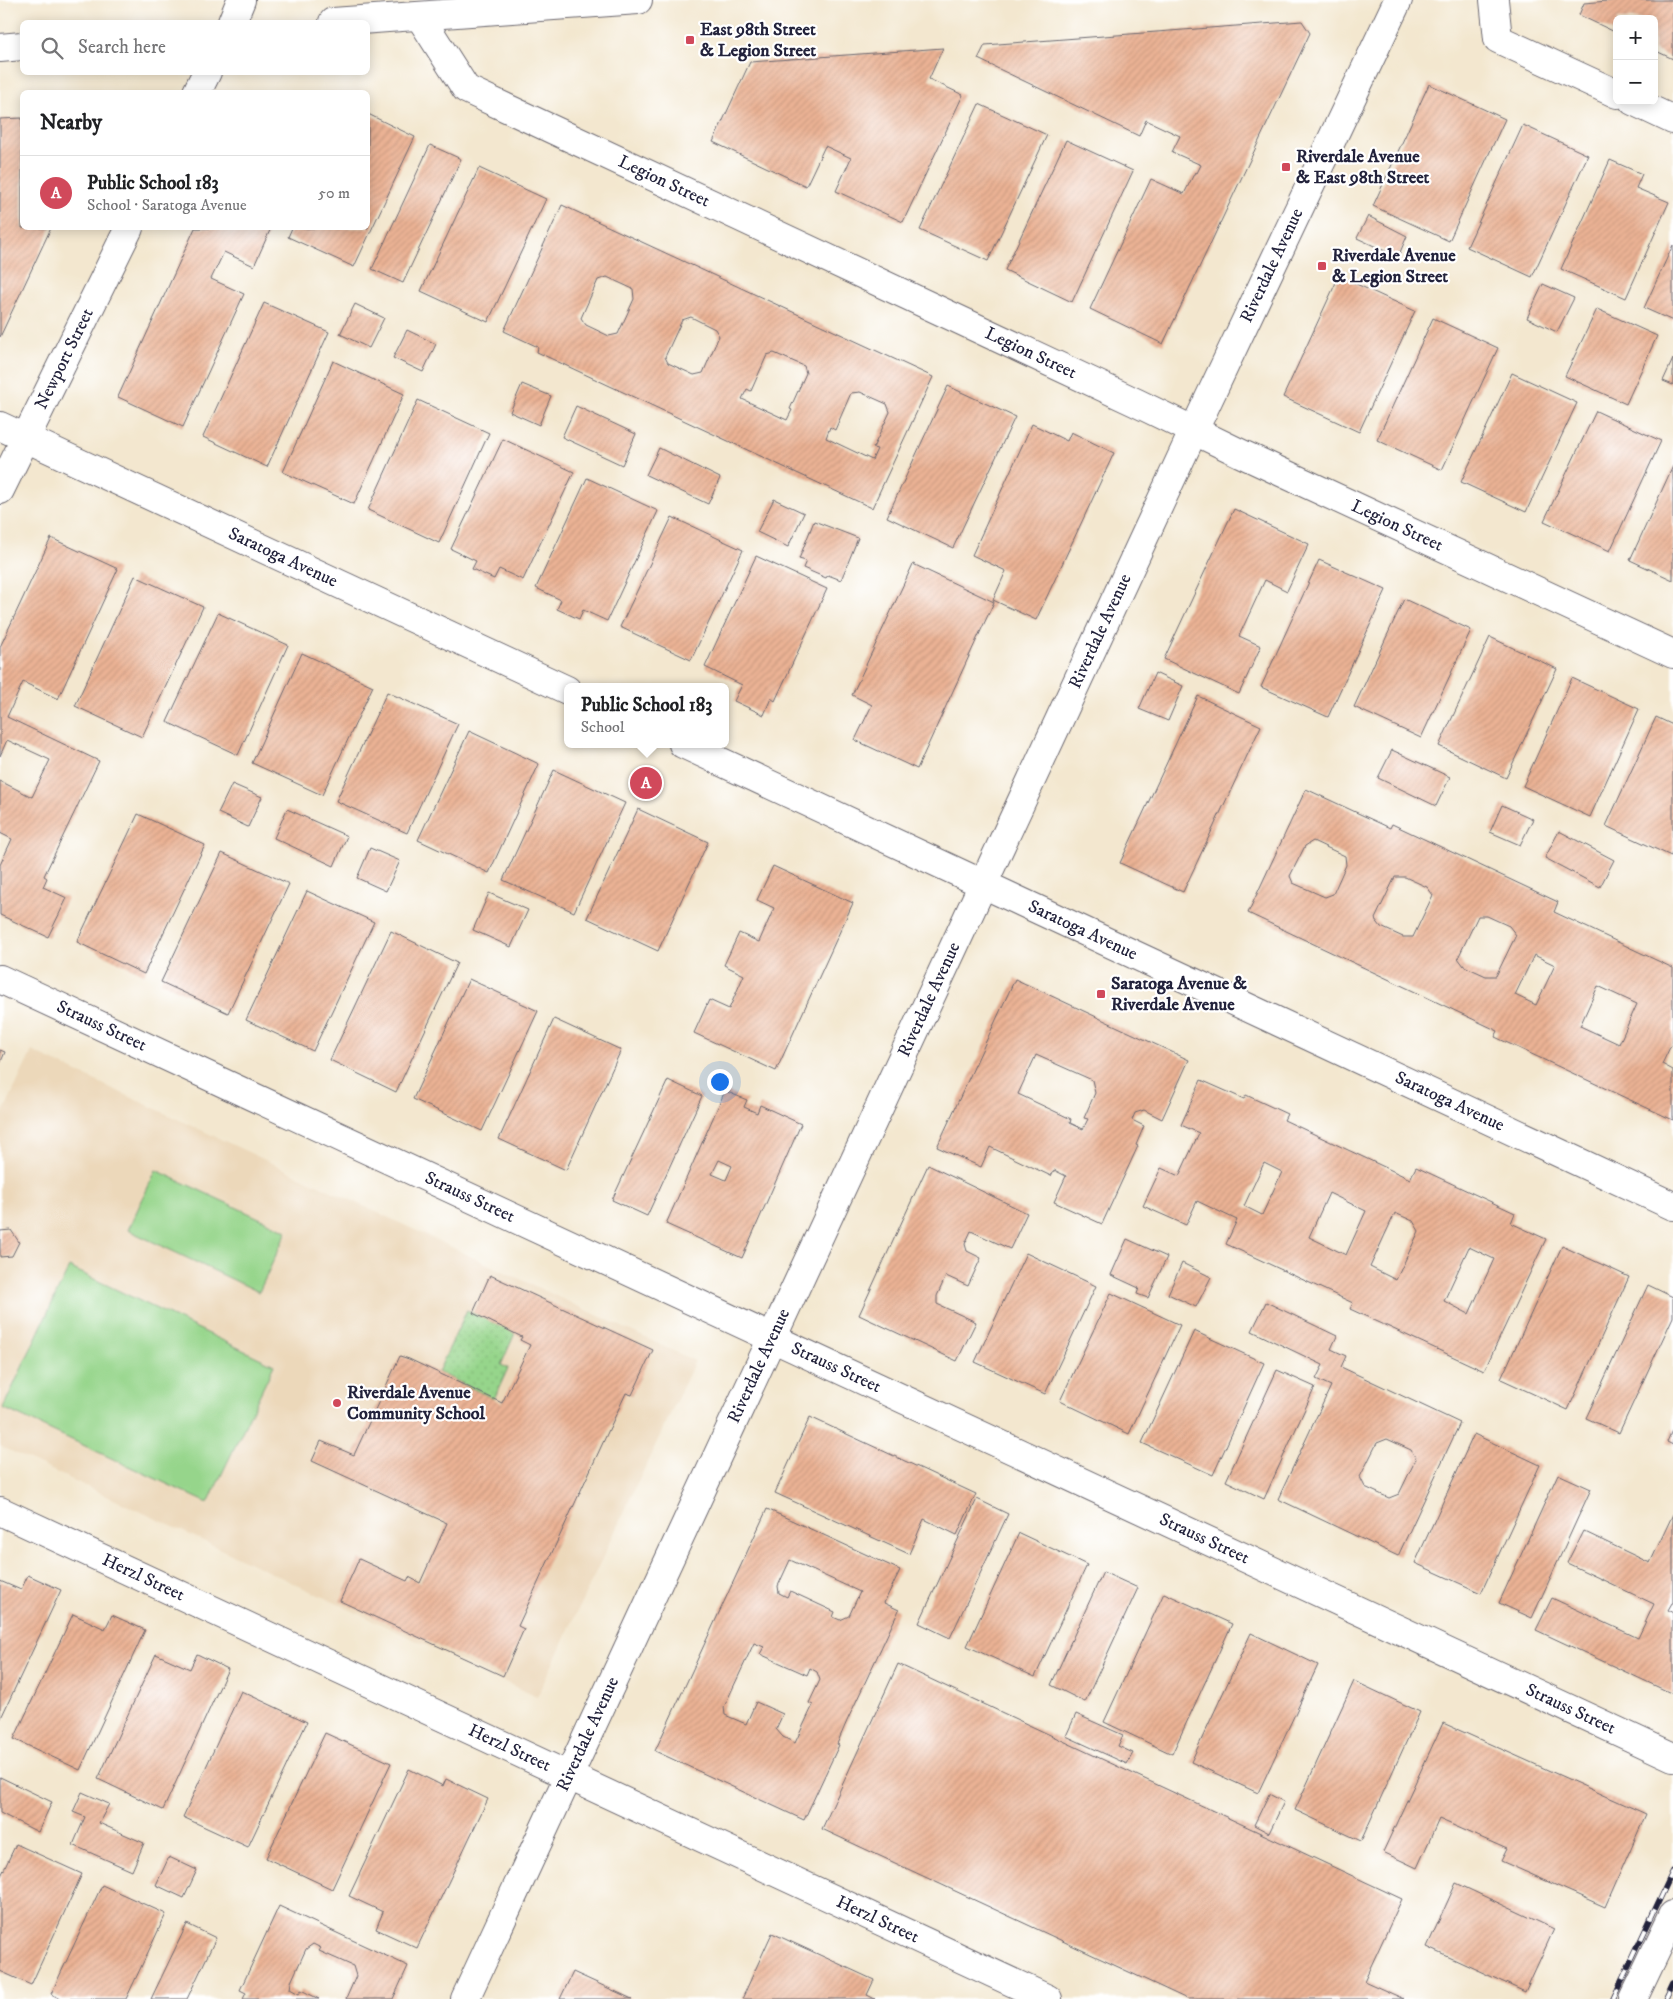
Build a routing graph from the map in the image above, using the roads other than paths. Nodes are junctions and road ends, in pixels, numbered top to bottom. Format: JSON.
{"nodes":[{"id":1,"x":241,"y":0,"type":"edge"},
{"id":2,"x":638,"y":0,"type":"edge"},
{"id":3,"x":1398,"y":0,"type":"edge"},
{"id":4,"x":1494,"y":0,"type":"edge"},
{"id":5,"x":420,"y":17,"type":"junction"},
{"id":6,"x":233,"y":20,"type":"edge"},
{"id":7,"x":368,"y":20,"type":"edge"},
{"id":8,"x":20,"y":46,"type":"edge"},
{"id":9,"x":0,"y":48,"type":"edge"},
{"id":10,"x":206,"y":75,"type":"edge"},
{"id":11,"x":198,"y":90,"type":"edge"},
{"id":12,"x":1613,"y":92,"type":"edge"},
{"id":13,"x":1641,"y":105,"type":"edge"},
{"id":14,"x":1673,"y":120,"type":"edge"},
{"id":15,"x":129,"y":230,"type":"edge"},
{"id":16,"x":0,"y":426,"type":"edge"},
{"id":17,"x":1194,"y":430,"type":"junction"},
{"id":18,"x":24,"y":438,"type":"junction"},
{"id":19,"x":0,"y":490,"type":"edge"},
{"id":20,"x":1673,"y":654,"type":"edge"},
{"id":21,"x":564,"y":689,"type":"edge"},
{"id":22,"x":692,"y":748,"type":"edge"},
{"id":23,"x":984,"y":884,"type":"junction"},
{"id":24,"x":0,"y":979,"type":"edge"},
{"id":25,"x":1673,"y":1206,"type":"edge"},
{"id":26,"x":772,"y":1338,"type":"junction"},
{"id":27,"x":0,"y":1511,"type":"edge"},
{"id":28,"x":1673,"y":1757,"type":"edge"},
{"id":29,"x":569,"y":1776,"type":"junction"},
{"id":30,"x":1673,"y":1915,"type":"edge"},
{"id":31,"x":465,"y":1999,"type":"edge"},
{"id":32,"x":1048,"y":1999,"type":"edge"},
{"id":33,"x":1633,"y":1999,"type":"edge"}],
"edges":[{"from":1,"to":6,"type":"street"},
{"from":2,"to":5,"type":"street"},
{"from":3,"to":17,"type":"street","name":"Riverdale Avenue"},
{"from":4,"to":12,"type":"street"},
{"from":5,"to":7,"type":"street"},
{"from":5,"to":17,"type":"street","name":"Legion Street"},
{"from":8,"to":9,"type":"street"},
{"from":10,"to":11,"type":"street"},
{"from":13,"to":14,"type":"street"},
{"from":15,"to":18,"type":"street","name":"Newport Street"},
{"from":16,"to":18,"type":"street","name":"Saratoga Avenue"},
{"from":17,"to":20,"type":"street","name":"Legion Street"},
{"from":17,"to":23,"type":"street","name":"Riverdale Avenue"},
{"from":18,"to":19,"type":"street","name":"Newport Street"},
{"from":18,"to":21,"type":"street","name":"Saratoga Avenue"},
{"from":22,"to":23,"type":"street","name":"Saratoga Avenue"},
{"from":23,"to":25,"type":"street","name":"Saratoga Avenue"},
{"from":23,"to":26,"type":"street","name":"Riverdale Avenue"},
{"from":24,"to":26,"type":"street","name":"Strauss Street"},
{"from":26,"to":28,"type":"street","name":"Strauss Street"},
{"from":26,"to":29,"type":"street","name":"Riverdale Avenue"},
{"from":27,"to":29,"type":"street","name":"Herzl Street"},
{"from":29,"to":31,"type":"street","name":"Riverdale Avenue"},
{"from":29,"to":32,"type":"street","name":"Herzl Street"},
{"from":30,"to":33,"type":"street"}]}
